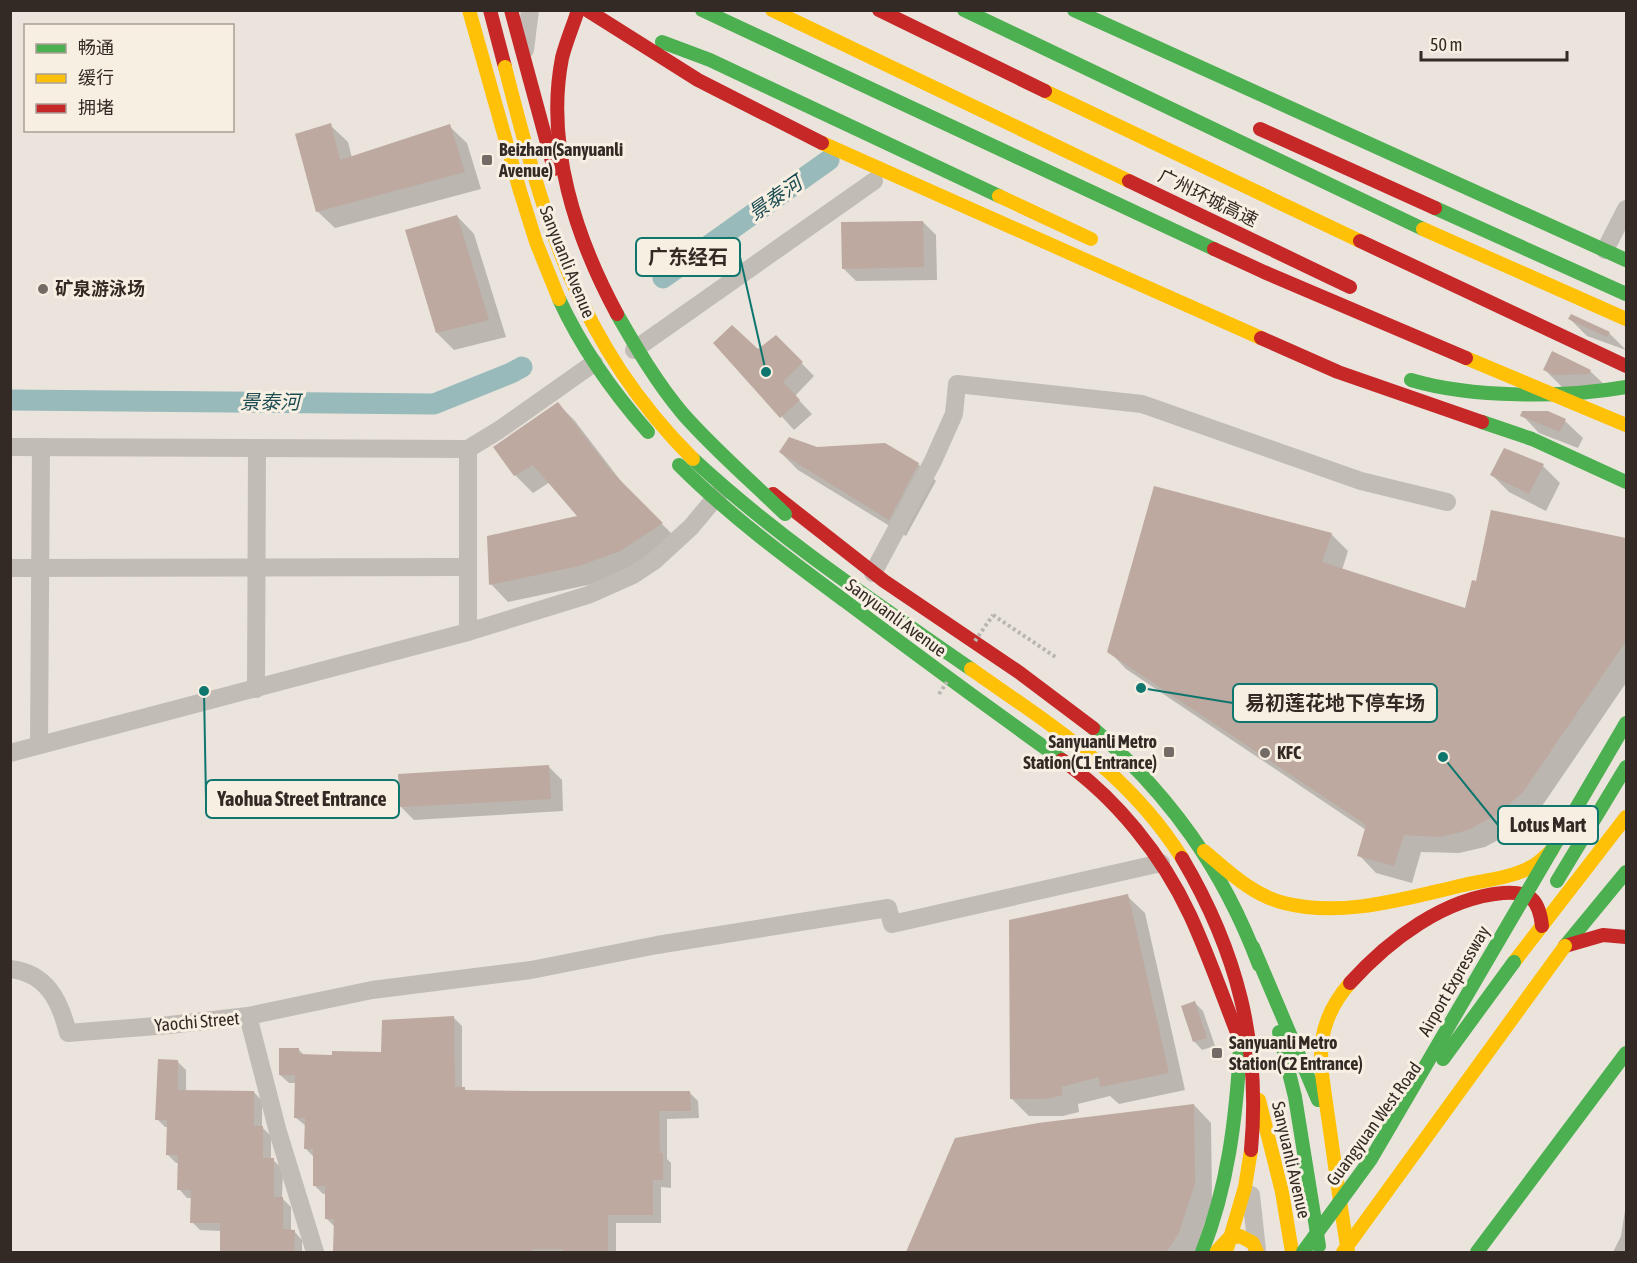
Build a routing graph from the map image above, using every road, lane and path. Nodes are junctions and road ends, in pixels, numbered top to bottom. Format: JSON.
{"nodes":[{"id":1,"x":457,"y":10,"type":"edge"},
{"id":2,"x":469,"y":10,"type":"edge"},
{"id":3,"x":490,"y":10,"type":"edge"},
{"id":4,"x":511,"y":10,"type":"edge"},
{"id":5,"x":530,"y":10,"type":"edge"},
{"id":6,"x":578,"y":10,"type":"edge"},
{"id":7,"x":587,"y":10,"type":"edge"},
{"id":8,"x":702,"y":10,"type":"edge"},
{"id":9,"x":772,"y":10,"type":"edge"},
{"id":10,"x":879,"y":10,"type":"edge"},
{"id":11,"x":964,"y":10,"type":"edge"},
{"id":12,"x":993,"y":10,"type":"edge"},
{"id":13,"x":1074,"y":10,"type":"edge"},
{"id":14,"x":602,"y":20,"type":"junction"},
{"id":15,"x":1048,"y":35,"type":"dead end"},
{"id":16,"x":480,"y":54,"type":"junction"},
{"id":17,"x":524,"y":61,"type":"junction"},
{"id":18,"x":1244,"y":122,"type":"dead end"},
{"id":19,"x":874,"y":181,"type":"dead end"},
{"id":20,"x":1626,"y":209,"type":"edge"},
{"id":21,"x":1099,"y":243,"type":"dead end"},
{"id":22,"x":1605,"y":250,"type":"junction"},
{"id":23,"x":1626,"y":260,"type":"edge"},
{"id":24,"x":1358,"y":291,"type":"dead end"},
{"id":25,"x":1626,"y":294,"type":"edge"},
{"id":26,"x":1626,"y":319,"type":"edge"},
{"id":27,"x":1455,"y":338,"type":"dead end"},
{"id":28,"x":634,"y":350,"type":"junction"},
{"id":29,"x":594,"y":363,"type":"junction"},
{"id":30,"x":1626,"y":366,"type":"edge"},
{"id":31,"x":1396,"y":375,"type":"dead end"},
{"id":32,"x":1626,"y":387,"type":"edge"},
{"id":33,"x":1626,"y":423,"type":"edge"},
{"id":34,"x":10,"y":447,"type":"edge"},
{"id":35,"x":41,"y":447,"type":"junction"},
{"id":36,"x":257,"y":448,"type":"junction"},
{"id":37,"x":468,"y":449,"type":"junction"},
{"id":38,"x":752,"y":476,"type":"junction"},
{"id":39,"x":1626,"y":482,"type":"edge"},
{"id":40,"x":713,"y":499,"type":"junction"},
{"id":41,"x":1447,"y":502,"type":"dead end"},
{"id":42,"x":468,"y":567,"type":"junction"},
{"id":43,"x":10,"y":568,"type":"edge"},
{"id":44,"x":40,"y":568,"type":"junction"},
{"id":45,"x":256,"y":569,"type":"junction"},
{"id":46,"x":873,"y":573,"type":"junction"},
{"id":47,"x":993,"y":615,"type":"dead end"},
{"id":48,"x":468,"y":632,"type":"junction"},
{"id":49,"x":920,"y":634,"type":"junction"},
{"id":50,"x":1057,"y":658,"type":"dead end"},
{"id":51,"x":256,"y":688,"type":"junction"},
{"id":52,"x":1626,"y":723,"type":"edge"},
{"id":53,"x":1626,"y":731,"type":"edge"},
{"id":54,"x":39,"y":746,"type":"junction"},
{"id":55,"x":10,"y":753,"type":"edge"},
{"id":56,"x":1626,"y":766,"type":"edge"},
{"id":57,"x":1626,"y":817,"type":"edge"},
{"id":58,"x":1203,"y":851,"type":"junction"},
{"id":59,"x":1161,"y":862,"type":"junction"},
{"id":60,"x":1626,"y":872,"type":"edge"},
{"id":61,"x":1542,"y":926,"type":"junction"},
{"id":62,"x":1626,"y":937,"type":"edge"},
{"id":63,"x":1565,"y":946,"type":"junction"},
{"id":64,"x":1253,"y":948,"type":"junction"},
{"id":65,"x":10,"y":969,"type":"edge"},
{"id":66,"x":248,"y":1016,"type":"junction"},
{"id":67,"x":1444,"y":1034,"type":"junction"},
{"id":68,"x":1240,"y":1040,"type":"junction"},
{"id":69,"x":1626,"y":1053,"type":"edge"},
{"id":70,"x":1329,"y":1127,"type":"junction"},
{"id":71,"x":1371,"y":1159,"type":"junction"},
{"id":72,"x":1347,"y":1250,"type":"edge"},
{"id":73,"x":1257,"y":1251,"type":"edge"},
{"id":74,"x":315,"y":1252,"type":"edge"},
{"id":75,"x":1202,"y":1252,"type":"edge"},
{"id":76,"x":1216,"y":1252,"type":"edge"},
{"id":77,"x":1226,"y":1252,"type":"edge"},
{"id":78,"x":1292,"y":1252,"type":"edge"},
{"id":79,"x":1303,"y":1252,"type":"edge"},
{"id":80,"x":1322,"y":1252,"type":"edge"},
{"id":81,"x":1478,"y":1252,"type":"edge"}],
"edges":[{"from":1,"to":16,"type":"street"},
{"from":2,"to":16,"type":"main road","name":"Sanyuanli Avenue"},
{"from":3,"to":49,"type":"main road","bridge":true},
{"from":4,"to":17,"type":"main road","name":"Sanyuanli Avenue"},
{"from":5,"to":17,"type":"street"},
{"from":6,"to":49,"type":"main road","bridge":true},
{"from":7,"to":14,"type":"main road"},
{"from":8,"to":33,"type":"main road"},
{"from":9,"to":24,"type":"main road","name":"广州环城高速"},
{"from":10,"to":30,"type":"main road","name":"广州环城高速"},
{"from":11,"to":26,"type":"main road"},
{"from":12,"to":15,"type":"main road"},
{"from":13,"to":22,"type":"main road"},
{"from":14,"to":21,"type":"main road"},
{"from":14,"to":39,"type":"main road"},
{"from":16,"to":29,"type":"main road","name":"Sanyuanli Avenue"},
{"from":17,"to":28,"type":"main road","name":"Sanyuanli Avenue"},
{"from":18,"to":25,"type":"main road"},
{"from":19,"to":28,"type":"street"},
{"from":20,"to":22,"type":"street"},
{"from":22,"to":23,"type":"main road"},
{"from":27,"to":33,"type":"main road"},
{"from":28,"to":38,"type":"main road","name":"Sanyuanli Avenue"},
{"from":29,"to":37,"type":"street"},
{"from":29,"to":40,"type":"main road","name":"Sanyuanli Avenue"},
{"from":31,"to":32,"type":"main road"},
{"from":34,"to":35,"type":"street"},
{"from":35,"to":36,"type":"street"},
{"from":35,"to":44,"type":"street"},
{"from":36,"to":37,"type":"street"},
{"from":36,"to":45,"type":"street"},
{"from":37,"to":42,"type":"street"},
{"from":38,"to":40,"type":"street"},
{"from":38,"to":46,"type":"main road","name":"Sanyuanli Avenue"},
{"from":40,"to":48,"type":"street"},
{"from":40,"to":59,"type":"main road","name":"Sanyuanli Avenue"},
{"from":41,"to":46,"type":"street"},
{"from":42,"to":45,"type":"street"},
{"from":42,"to":48,"type":"street"},
{"from":43,"to":44,"type":"street"},
{"from":44,"to":45,"type":"street"},
{"from":44,"to":54,"type":"street"},
{"from":45,"to":51,"type":"street"},
{"from":46,"to":58,"type":"main road","name":"Sanyuanli Avenue"},
{"from":47,"to":50,"type":"path"},
{"from":48,"to":51,"type":"street"},
{"from":49,"to":77,"type":"main road","bridge":true},
{"from":51,"to":54,"type":"street"},
{"from":52,"to":67,"type":"main road","name":"Airport Expressway","bridge":true},
{"from":53,"to":58,"type":"main road"},
{"from":54,"to":55,"type":"street"},
{"from":56,"to":67,"type":"main road","bridge":true},
{"from":57,"to":61,"type":"main road","name":"Guangyuan West Road"},
{"from":58,"to":64,"type":"main road","name":"Sanyuanli Avenue"},
{"from":59,"to":66,"type":"street"},
{"from":59,"to":68,"type":"main road","name":"Sanyuanli Avenue"},
{"from":60,"to":63,"type":"main road"},
{"from":61,"to":70,"type":"main road"},
{"from":61,"to":79,"type":"main road","name":"Guangyuan West Road","bridge":true},
{"from":62,"to":63,"type":"main road"},
{"from":63,"to":72,"type":"main road","bridge":true},
{"from":64,"to":70,"type":"main road"},
{"from":64,"to":80,"type":"main road","name":"Sanyuanli Avenue"},
{"from":65,"to":66,"type":"street","name":"Yaochi Street"},
{"from":66,"to":74,"type":"street","name":"Yaochi Street"},
{"from":67,"to":71,"type":"main road","name":"Airport Expressway","bridge":true},
{"from":68,"to":73,"type":"street"},
{"from":68,"to":75,"type":"main road"},
{"from":68,"to":78,"type":"main road","name":"Sanyuanli Avenue"},
{"from":69,"to":81,"type":"main road"},
{"from":70,"to":72,"type":"main road"},
{"from":71,"to":79,"type":"main road","name":"Airport Expressway","bridge":true},
{"from":71,"to":80,"type":"main road","bridge":true},
{"from":73,"to":76,"type":"main road"}]}
